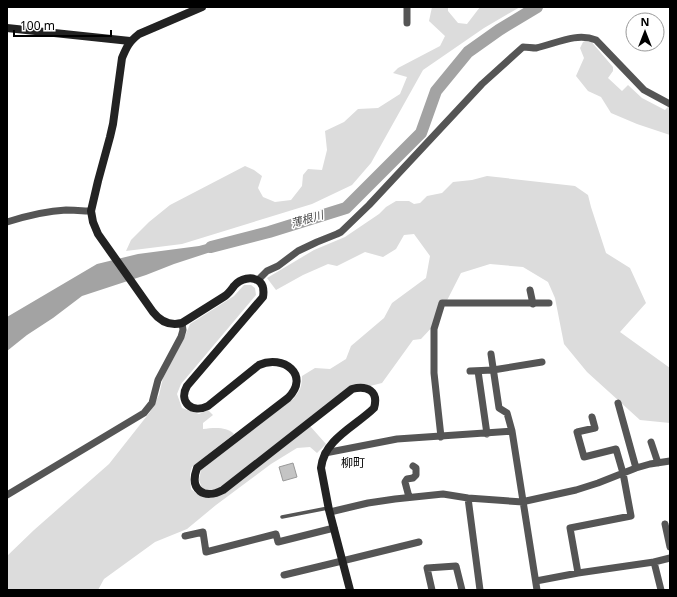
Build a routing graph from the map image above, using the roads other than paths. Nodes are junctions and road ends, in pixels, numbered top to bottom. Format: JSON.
{"nodes":[{"id":1,"x":202,"y":7,"type":"edge"},
{"id":2,"x":407,"y":7,"type":"edge"},
{"id":3,"x":407,"y":22,"type":"dead end"},
{"id":4,"x":7,"y":28,"type":"edge"},
{"id":5,"x":130,"y":41,"type":"junction"},
{"id":6,"x":670,"y":104,"type":"edge"},
{"id":7,"x":91,"y":211,"type":"junction"},
{"id":8,"x":7,"y":222,"type":"edge"},
{"id":9,"x":258,"y":280,"type":"junction"},
{"id":10,"x":530,"y":290,"type":"dead end"},
{"id":11,"x":549,"y":303,"type":"dead end"},
{"id":12,"x":533,"y":304,"type":"junction"},
{"id":13,"x":182,"y":323,"type":"junction"},
{"id":14,"x":491,"y":354,"type":"dead end"},
{"id":15,"x":542,"y":362,"type":"dead end"},
{"id":16,"x":493,"y":370,"type":"junction"},
{"id":17,"x":470,"y":371,"type":"dead end"},
{"id":18,"x":478,"y":371,"type":"junction"},
{"id":19,"x":618,"y":403,"type":"dead end"},
{"id":20,"x":592,"y":418,"type":"dead end"},
{"id":21,"x":512,"y":432,"type":"junction"},
{"id":22,"x":487,"y":434,"type":"junction"},
{"id":23,"x":441,"y":437,"type":"junction"},
{"id":24,"x":651,"y":442,"type":"dead end"},
{"id":25,"x":325,"y":454,"type":"junction"},
{"id":26,"x":670,"y":461,"type":"edge"},
{"id":27,"x":658,"y":462,"type":"junction"},
{"id":28,"x":413,"y":466,"type":"dead end"},
{"id":29,"x":636,"y":468,"type":"junction"},
{"id":30,"x":623,"y":473,"type":"junction"},
{"id":31,"x":7,"y":495,"type":"edge"},
{"id":32,"x":409,"y":497,"type":"junction"},
{"id":33,"x":468,"y":498,"type":"junction"},
{"id":34,"x":523,"y":502,"type":"junction"},
{"id":35,"x":329,"y":510,"type":"junction"},
{"id":36,"x":282,"y":517,"type":"dead end"},
{"id":37,"x":665,"y":524,"type":"dead end"},
{"id":38,"x":334,"y":528,"type":"junction"},
{"id":39,"x":185,"y":536,"type":"dead end"},
{"id":40,"x":419,"y":542,"type":"dead end"},
{"id":41,"x":670,"y":547,"type":"edge"},
{"id":42,"x":670,"y":558,"type":"edge"},
{"id":43,"x":342,"y":561,"type":"junction"},
{"id":44,"x":654,"y":562,"type":"junction"},
{"id":45,"x":578,"y":573,"type":"junction"},
{"id":46,"x":284,"y":575,"type":"dead end"},
{"id":47,"x":536,"y":581,"type":"junction"},
{"id":48,"x":350,"y":590,"type":"edge"},
{"id":49,"x":432,"y":590,"type":"edge"},
{"id":50,"x":462,"y":590,"type":"edge"},
{"id":51,"x":480,"y":590,"type":"edge"},
{"id":52,"x":537,"y":590,"type":"edge"},
{"id":53,"x":661,"y":590,"type":"edge"}],
"edges":[{"from":1,"to":5,"type":"street"},
{"from":2,"to":3,"type":"street"},
{"from":4,"to":5,"type":"street"},
{"from":5,"to":7,"type":"street"},
{"from":6,"to":9,"type":"street"},
{"from":7,"to":8,"type":"street"},
{"from":7,"to":13,"type":"street"},
{"from":9,"to":13,"type":"street"},
{"from":9,"to":25,"type":"street"},
{"from":10,"to":12,"type":"street"},
{"from":11,"to":12,"type":"street"},
{"from":12,"to":23,"type":"street"},
{"from":13,"to":31,"type":"street"},
{"from":14,"to":16,"type":"street"},
{"from":15,"to":16,"type":"street"},
{"from":16,"to":18,"type":"street"},
{"from":16,"to":21,"type":"street"},
{"from":17,"to":18,"type":"street"},
{"from":18,"to":22,"type":"street"},
{"from":19,"to":29,"type":"street"},
{"from":20,"to":30,"type":"street"},
{"from":21,"to":22,"type":"street"},
{"from":21,"to":34,"type":"street"},
{"from":22,"to":23,"type":"street"},
{"from":23,"to":25,"type":"street"},
{"from":24,"to":27,"type":"street"},
{"from":25,"to":35,"type":"street"},
{"from":26,"to":27,"type":"street"},
{"from":27,"to":29,"type":"street"},
{"from":28,"to":32,"type":"street"},
{"from":29,"to":30,"type":"street"},
{"from":30,"to":34,"type":"street"},
{"from":30,"to":45,"type":"street"},
{"from":32,"to":33,"type":"street"},
{"from":32,"to":35,"type":"street"},
{"from":33,"to":34,"type":"street"},
{"from":33,"to":51,"type":"street"},
{"from":34,"to":47,"type":"street"},
{"from":35,"to":36,"type":"lane"},
{"from":35,"to":38,"type":"street"},
{"from":37,"to":41,"type":"street"},
{"from":38,"to":39,"type":"street"},
{"from":38,"to":43,"type":"street"},
{"from":40,"to":43,"type":"street"},
{"from":42,"to":44,"type":"street"},
{"from":43,"to":46,"type":"street"},
{"from":43,"to":48,"type":"street"},
{"from":44,"to":45,"type":"street"},
{"from":44,"to":53,"type":"street"},
{"from":45,"to":47,"type":"street"},
{"from":47,"to":52,"type":"street"},
{"from":49,"to":50,"type":"street"}]}
